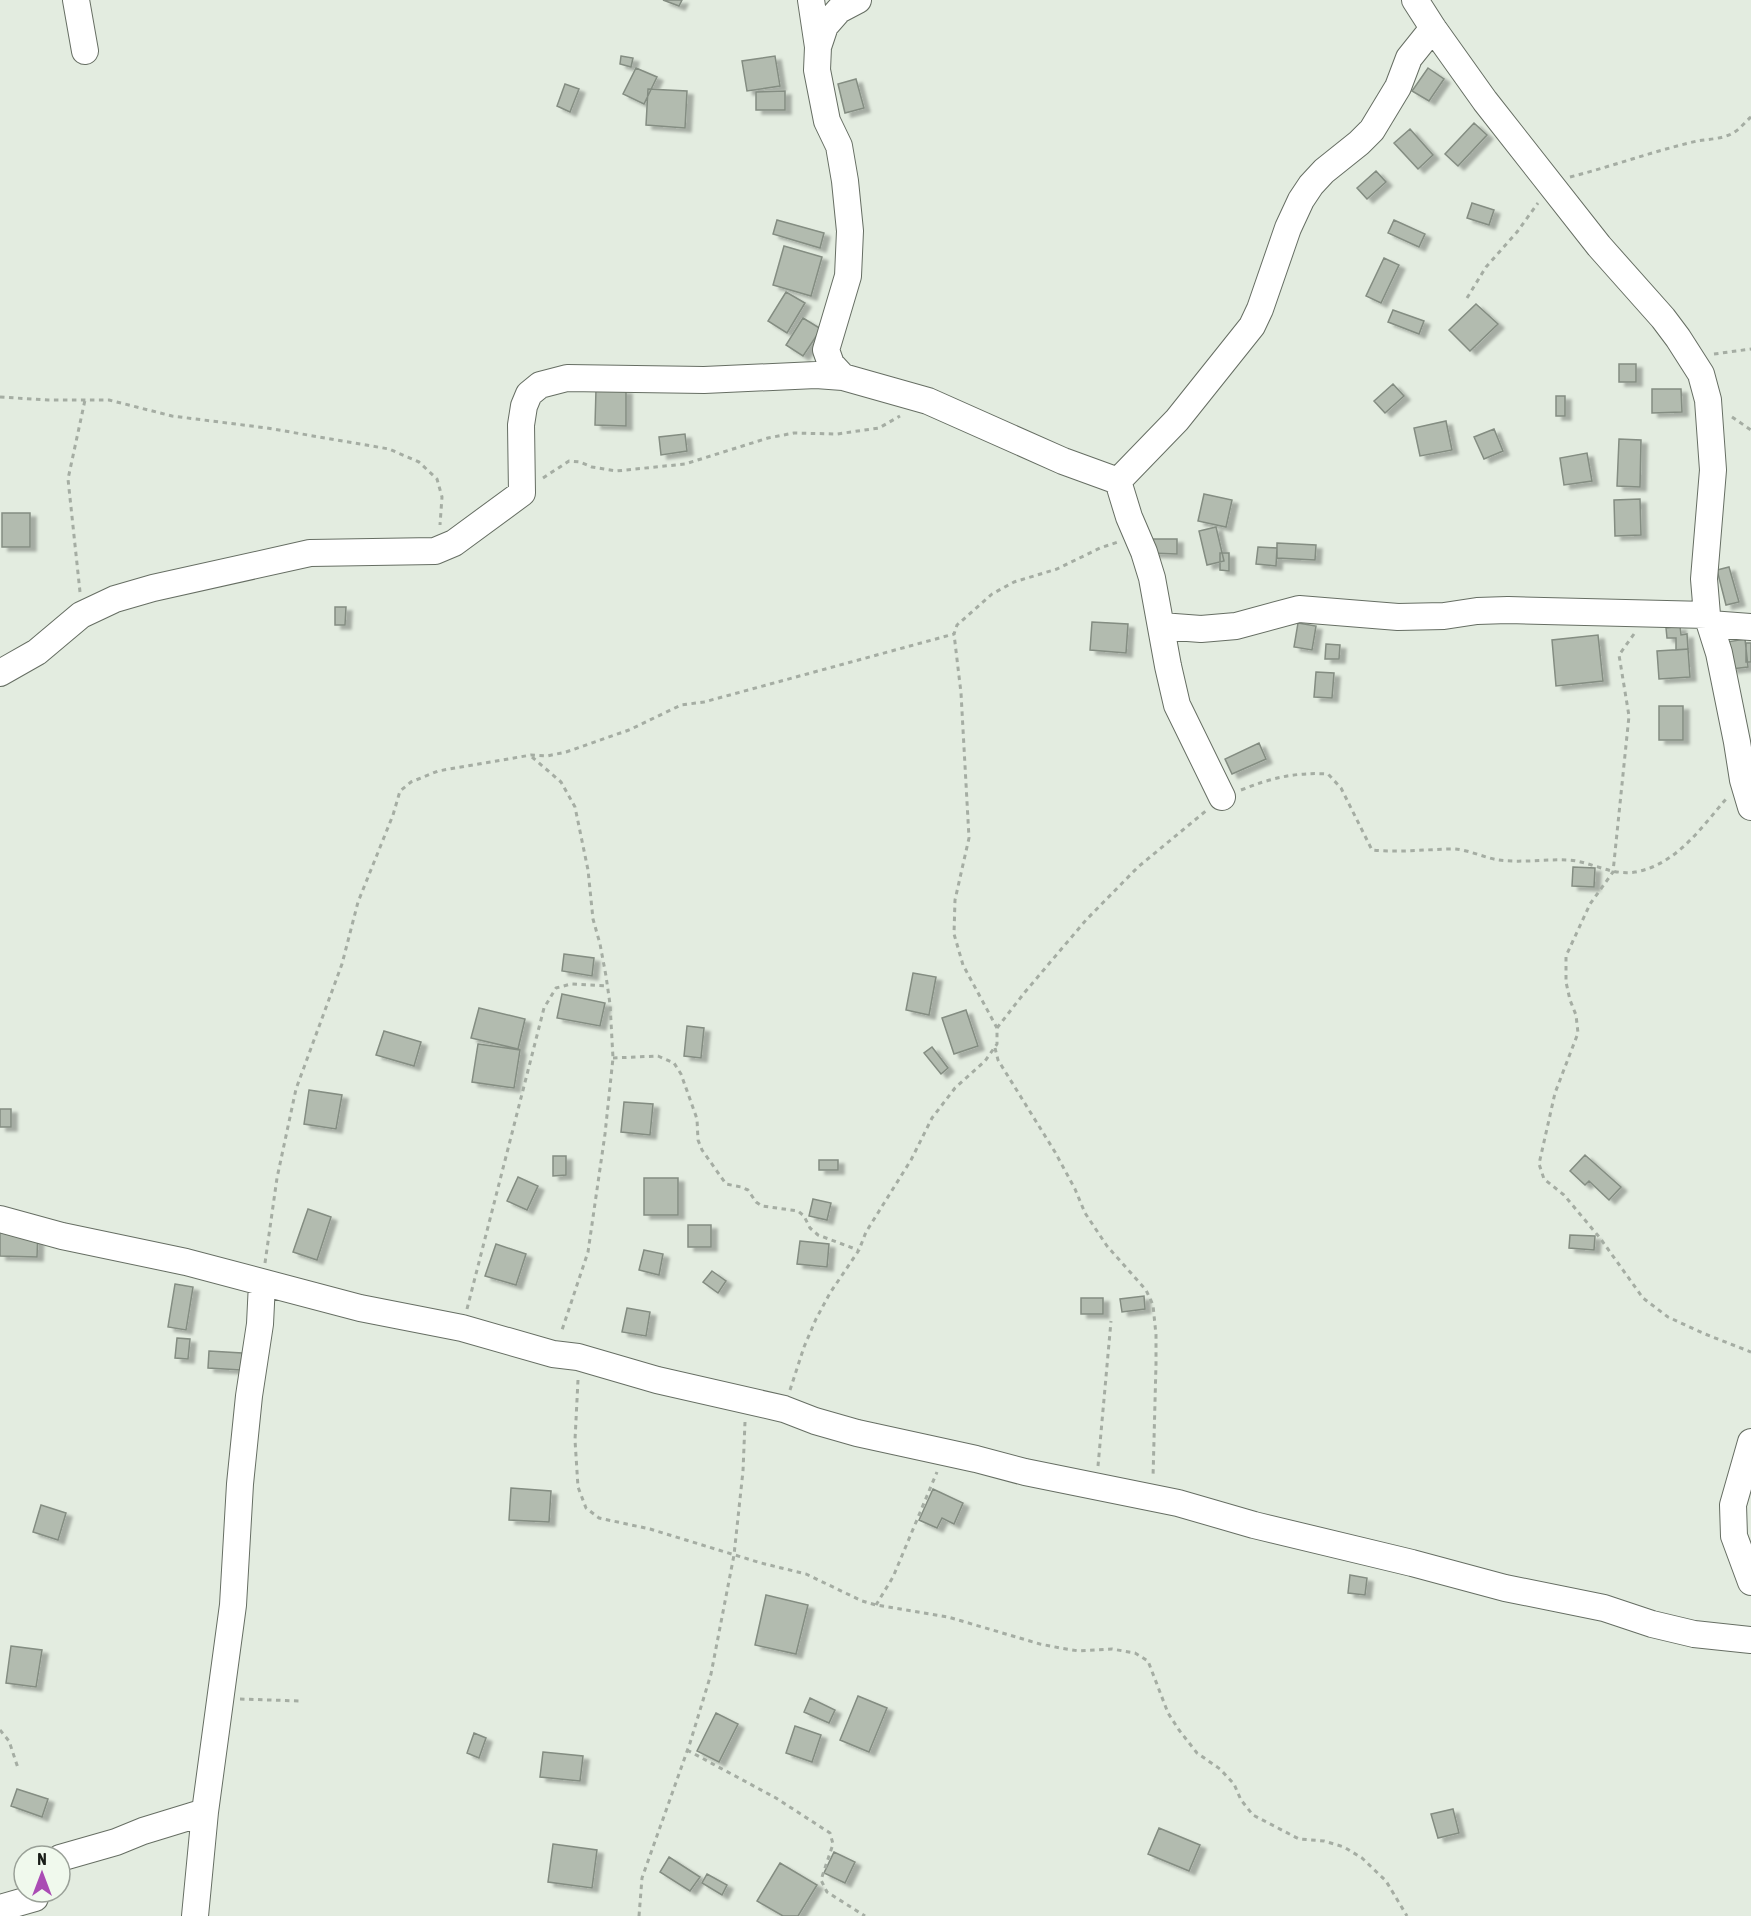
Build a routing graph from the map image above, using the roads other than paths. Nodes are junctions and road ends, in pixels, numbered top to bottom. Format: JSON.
{"nodes":[{"id":1,"x":76,"y":0,"type":"edge"},
{"id":2,"x":811,"y":0,"type":"edge"},
{"id":3,"x":858,"y":0,"type":"edge"},
{"id":4,"x":1415,"y":0,"type":"edge"},
{"id":5,"x":1433,"y":28,"type":"junction"},
{"id":6,"x":818,"y":47,"type":"junction"},
{"id":7,"x":85,"y":51,"type":"dead end"},
{"id":8,"x":843,"y":377,"type":"junction"},
{"id":9,"x":1118,"y":481,"type":"junction"},
{"id":10,"x":1708,"y":619,"type":"junction"},
{"id":11,"x":1161,"y":626,"type":"junction"},
{"id":12,"x":1751,"y":627,"type":"edge"},
{"id":13,"x":0,"y":674,"type":"edge"},
{"id":14,"x":1222,"y":797,"type":"road end"},
{"id":15,"x":1751,"y":807,"type":"edge"},
{"id":16,"x":0,"y":1219,"type":"edge"},
{"id":17,"x":262,"y":1283,"type":"junction"},
{"id":18,"x":1751,"y":1442,"type":"edge"},
{"id":19,"x":1751,"y":1582,"type":"edge"},
{"id":20,"x":1751,"y":1640,"type":"edge"},
{"id":21,"x":206,"y":1812,"type":"junction"},
{"id":22,"x":72,"y":1855,"type":"edge"},
{"id":23,"x":195,"y":1916,"type":"edge"}],
"edges":[{"from":1,"to":7,"type":"street"},
{"from":2,"to":6,"type":"street"},
{"from":3,"to":6,"type":"street"},
{"from":4,"to":5,"type":"street"},
{"from":5,"to":9,"type":"street"},
{"from":5,"to":10,"type":"street"},
{"from":6,"to":8,"type":"street"},
{"from":8,"to":9,"type":"street"},
{"from":8,"to":13,"type":"street"},
{"from":9,"to":11,"type":"street"},
{"from":10,"to":11,"type":"street"},
{"from":10,"to":12,"type":"street"},
{"from":10,"to":15,"type":"street"},
{"from":11,"to":14,"type":"street"},
{"from":16,"to":17,"type":"street"},
{"from":17,"to":20,"type":"street"},
{"from":17,"to":21,"type":"street"},
{"from":18,"to":19,"type":"street"},
{"from":21,"to":22,"type":"street"},
{"from":21,"to":23,"type":"street"}]}
